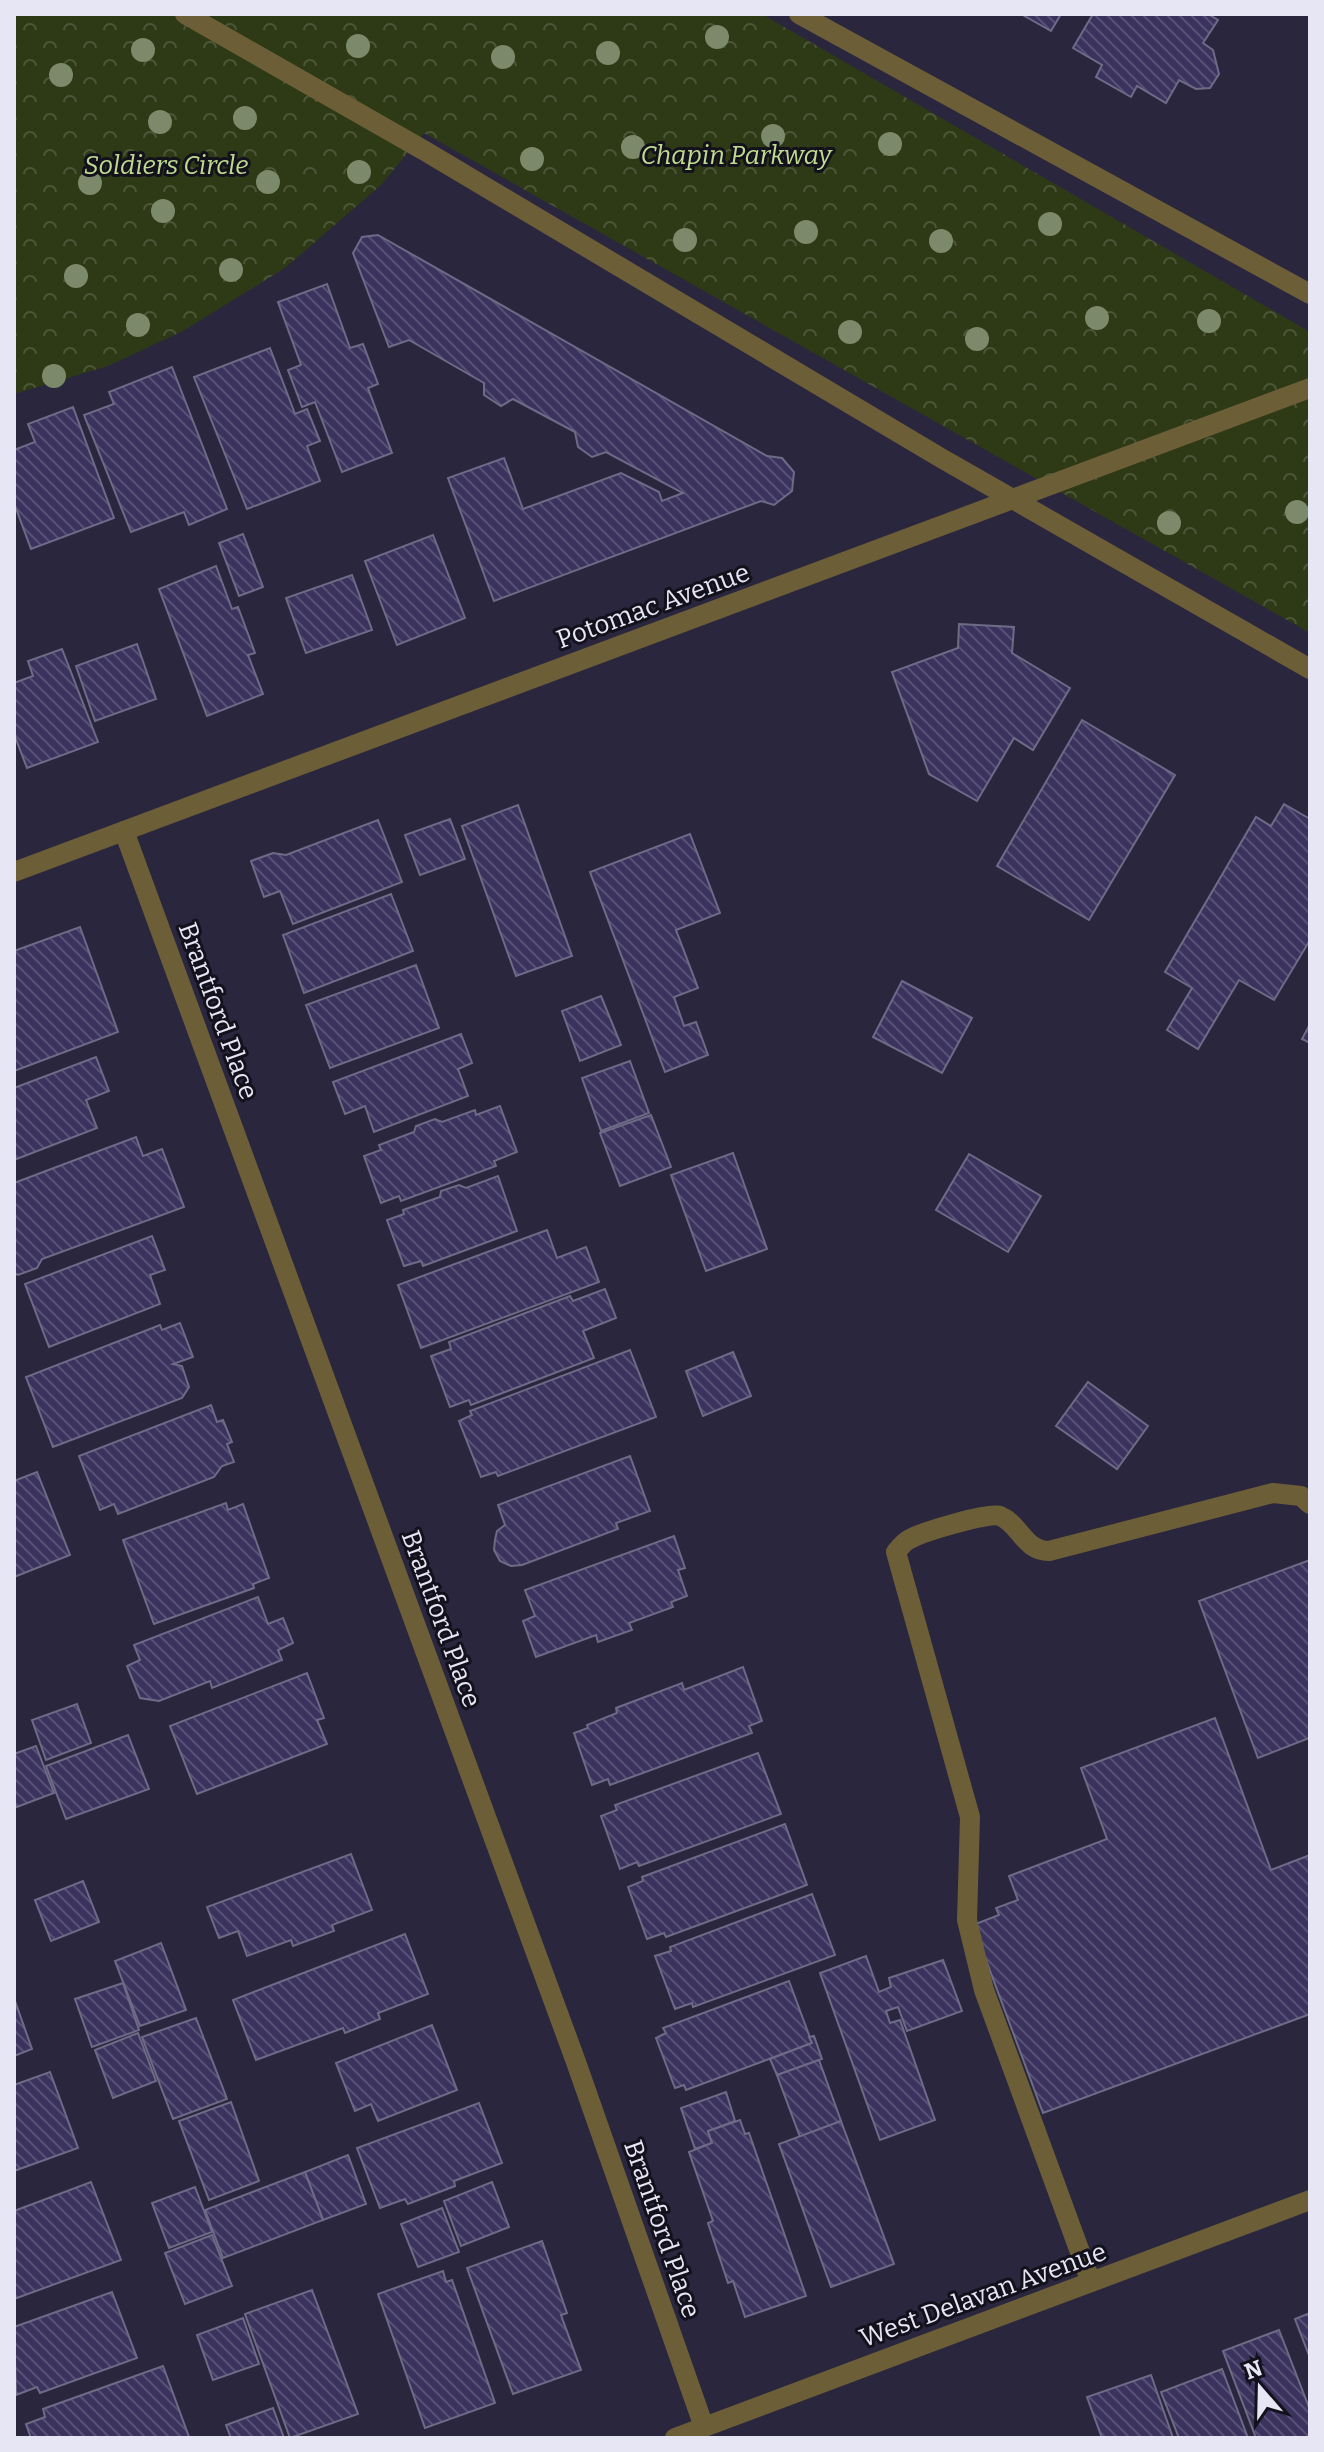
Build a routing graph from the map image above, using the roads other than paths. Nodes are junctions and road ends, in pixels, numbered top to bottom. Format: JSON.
{"nodes":[{"id":1,"x":185,"y":14,"type":"edge"},
{"id":2,"x":799,"y":14,"type":"edge"},
{"id":3,"x":1310,"y":294,"type":"edge"},
{"id":4,"x":1310,"y":388,"type":"edge"},
{"id":5,"x":1016,"y":500,"type":"junction"},
{"id":6,"x":1310,"y":669,"type":"edge"},
{"id":7,"x":124,"y":831,"type":"junction"},
{"id":8,"x":14,"y":872,"type":"edge"},
{"id":9,"x":1310,"y":1504,"type":"edge"},
{"id":10,"x":1310,"y":2200,"type":"edge"},
{"id":11,"x":1091,"y":2282,"type":"junction"},
{"id":12,"x":704,"y":2427,"type":"junction"},
{"id":13,"x":675,"y":2438,"type":"edge"}],
"edges":[{"from":1,"to":5,"type":"street"},
{"from":2,"to":3,"type":"street"},
{"from":4,"to":5,"type":"street","name":"Potomac Avenue"},
{"from":5,"to":6,"type":"street"},
{"from":5,"to":7,"type":"street","name":"Potomac Avenue"},
{"from":7,"to":8,"type":"street","name":"Potomac Avenue"},
{"from":7,"to":12,"type":"street","name":"Brantford Place"},
{"from":9,"to":11,"type":"street"},
{"from":10,"to":11,"type":"street","name":"West Delavan Avenue"},
{"from":11,"to":12,"type":"street","name":"West Delavan Avenue"},
{"from":12,"to":13,"type":"street","name":"West Delavan Avenue"}]}
